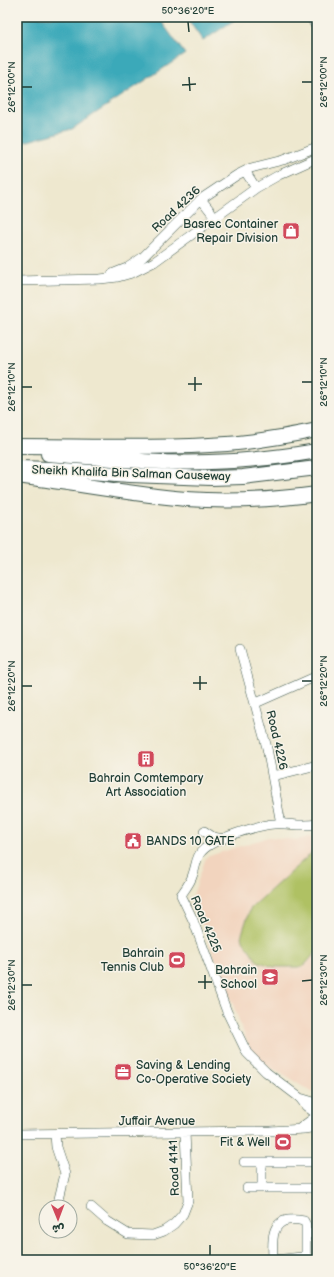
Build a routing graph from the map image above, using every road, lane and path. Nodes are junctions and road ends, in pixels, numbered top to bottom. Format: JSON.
{"nodes":[{"id":1,"x":311,"y":17,"type":"edge"},
{"id":2,"x":317,"y":30,"type":"edge"},
{"id":3,"x":317,"y":147,"type":"edge"},
{"id":4,"x":315,"y":160,"type":"edge"},
{"id":5,"x":246,"y":170,"type":"junction"},
{"id":6,"x":256,"y":188,"type":"junction"},
{"id":7,"x":201,"y":199,"type":"junction"},
{"id":8,"x":216,"y":217,"type":"junction"},
{"id":9,"x":100,"y":279,"type":"junction"},
{"id":10,"x":17,"y":280,"type":"edge"},
{"id":11,"x":317,"y":430,"type":"edge"},
{"id":12,"x":17,"y":446,"type":"edge"},
{"id":13,"x":317,"y":451,"type":"edge"},
{"id":14,"x":17,"y":452,"type":"edge"},
{"id":15,"x":17,"y":468,"type":"edge"},
{"id":16,"x":317,"y":468,"type":"edge"},
{"id":17,"x":17,"y":476,"type":"edge"},
{"id":18,"x":317,"y":494,"type":"edge"},
{"id":19,"x":240,"y":649,"type":"dead end"},
{"id":20,"x":317,"y":676,"type":"edge"},
{"id":21,"x":256,"y":703,"type":"junction"},
{"id":22,"x":317,"y":765,"type":"edge"},
{"id":23,"x":273,"y":776,"type":"junction"},
{"id":24,"x":282,"y":824,"type":"junction"},
{"id":25,"x":317,"y":824,"type":"edge"},
{"id":26,"x":204,"y":831,"type":"dead end"},
{"id":27,"x":224,"y":838,"type":"junction"},
{"id":28,"x":300,"y":1098,"type":"junction"},
{"id":29,"x":317,"y":1103,"type":"edge"},
{"id":30,"x":316,"y":1114,"type":"edge"},
{"id":31,"x":317,"y":1126,"type":"edge"},
{"id":32,"x":298,"y":1130,"type":"junction"},
{"id":33,"x":185,"y":1132,"type":"junction"},
{"id":34,"x":17,"y":1134,"type":"edge"},
{"id":35,"x":55,"y":1134,"type":"junction"},
{"id":36,"x":244,"y":1162,"type":"dead end"},
{"id":37,"x":317,"y":1162,"type":"edge"},
{"id":38,"x":262,"y":1163,"type":"junction"},
{"id":39,"x":247,"y":1188,"type":"dead end"},
{"id":40,"x":262,"y":1188,"type":"junction"},
{"id":41,"x":317,"y":1188,"type":"edge"},
{"id":42,"x":58,"y":1199,"type":"edge"},
{"id":43,"x":91,"y":1208,"type":"dead end"},
{"id":44,"x":317,"y":1233,"type":"edge"},
{"id":45,"x":306,"y":1234,"type":"junction"},
{"id":46,"x":274,"y":1260,"type":"edge"}],
"edges":[{"from":1,"to":2,"type":"street"},
{"from":3,"to":5,"type":"street","name":"Road 4236"},
{"from":4,"to":6,"type":"street","name":"Road 4236"},
{"from":5,"to":6,"type":"street"},
{"from":5,"to":7,"type":"street","name":"Road 4236"},
{"from":6,"to":8,"type":"street","name":"Road 4236"},
{"from":7,"to":8,"type":"street"},
{"from":7,"to":9,"type":"street","name":"Road 4236"},
{"from":8,"to":9,"type":"street","name":"Road 4236"},
{"from":9,"to":10,"type":"street","name":"Road 4236"},
{"from":11,"to":12,"type":"highway"},
{"from":13,"to":14,"type":"highway","name":"Sheikh Khalifa Bin Salman Causeway"},
{"from":15,"to":16,"type":"highway","name":"Sheikh Khalifa Bin Salman Causeway"},
{"from":17,"to":18,"type":"highway"},
{"from":19,"to":21,"type":"street"},
{"from":20,"to":21,"type":"street","name":"Road 4226"},
{"from":21,"to":23,"type":"street","name":"Road 4226"},
{"from":22,"to":23,"type":"street"},
{"from":23,"to":24,"type":"street","name":"Road 4226"},
{"from":24,"to":25,"type":"street"},
{"from":24,"to":27,"type":"street"},
{"from":26,"to":27,"type":"street"},
{"from":27,"to":28,"type":"street","name":"Road 4225"},
{"from":28,"to":29,"type":"street","name":"Road 4225"},
{"from":28,"to":30,"type":"street","name":"Road 4225"},
{"from":30,"to":32,"type":"street"},
{"from":31,"to":32,"type":"street","name":"Juffair Avenue"},
{"from":32,"to":33,"type":"street","name":"Juffair Avenue"},
{"from":33,"to":35,"type":"street","name":"Juffair Avenue"},
{"from":33,"to":43,"type":"street","name":"Road 4141"},
{"from":34,"to":35,"type":"street","name":"Juffair Avenue"},
{"from":35,"to":42,"type":"street"},
{"from":36,"to":38,"type":"street"},
{"from":37,"to":38,"type":"street"},
{"from":38,"to":40,"type":"street"},
{"from":39,"to":40,"type":"street"},
{"from":40,"to":41,"type":"street"},
{"from":44,"to":45,"type":"street"},
{"from":45,"to":46,"type":"street"},
{"from":45,"to":46,"type":"street"}]}
